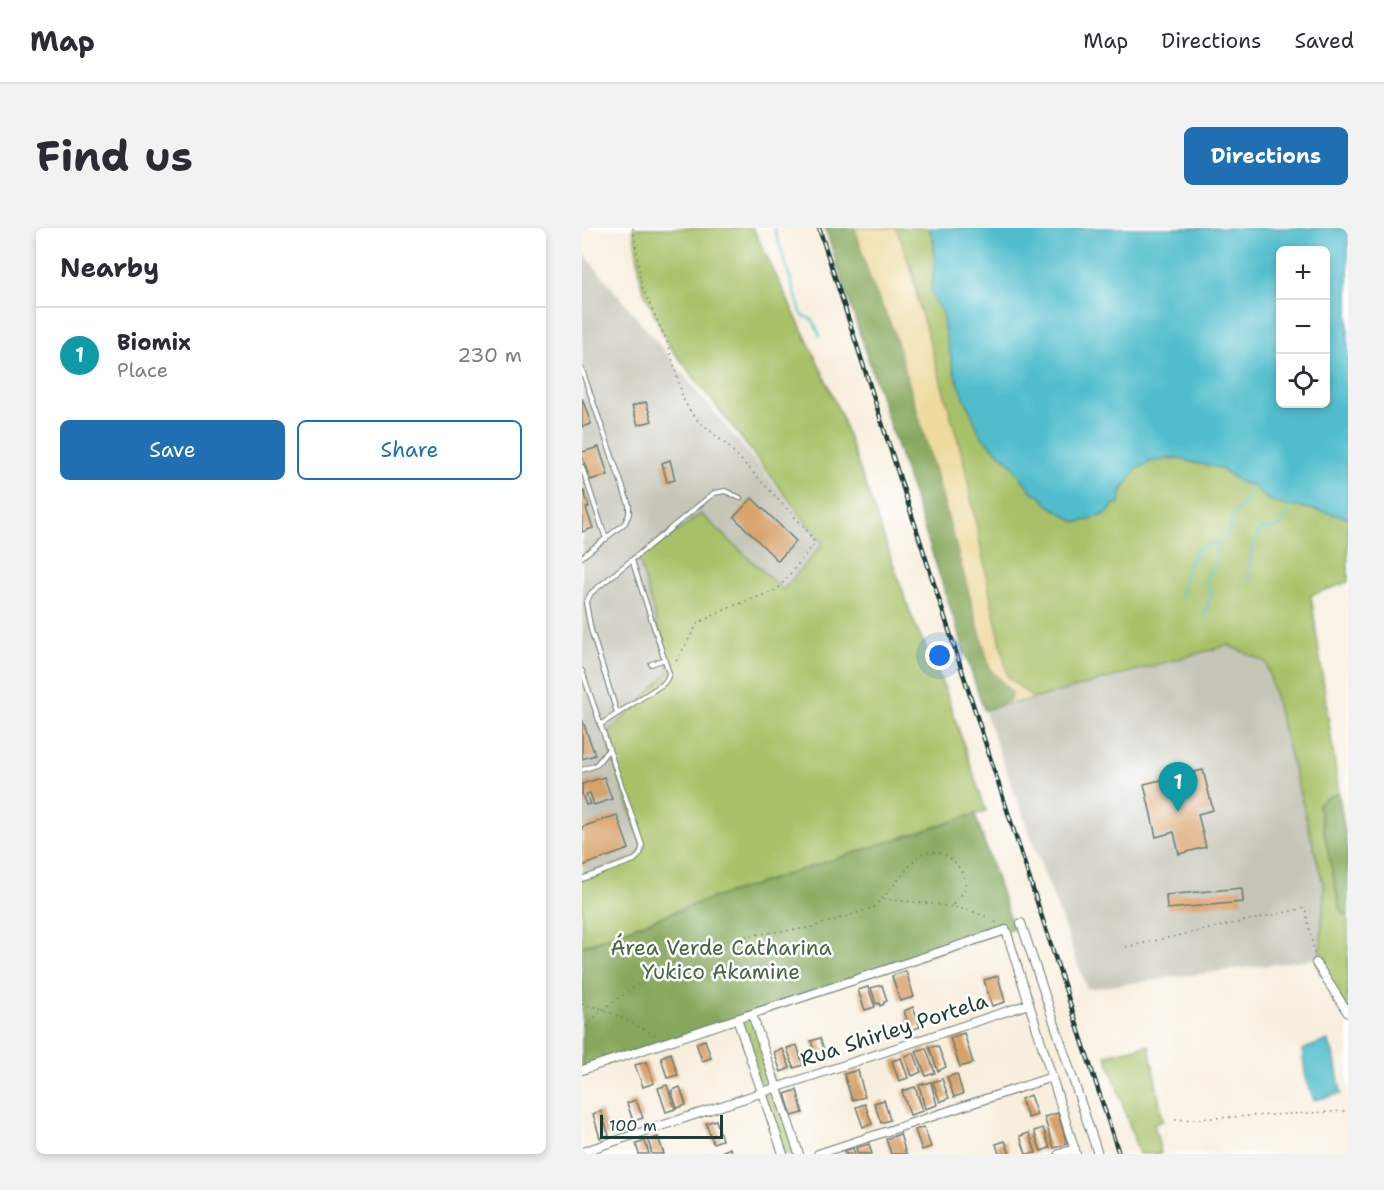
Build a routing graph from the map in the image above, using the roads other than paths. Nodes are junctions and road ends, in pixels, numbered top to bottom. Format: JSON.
{"nodes":[{"id":1,"x":582,"y":370,"type":"edge"},
{"id":2,"x":582,"y":467,"type":"edge"},
{"id":3,"x":584,"y":479,"type":"edge"},
{"id":4,"x":740,"y":498,"type":"dead end"},
{"id":5,"x":606,"y":539,"type":"junction"},
{"id":6,"x":582,"y":557,"type":"edge"},
{"id":7,"x":632,"y":560,"type":"junction"},
{"id":8,"x":664,"y":659,"type":"junction"},
{"id":9,"x":651,"y":664,"type":"dead end"},
{"id":10,"x":582,"y":671,"type":"edge"},
{"id":11,"x":617,"y":713,"type":"junction"},
{"id":12,"x":600,"y":725,"type":"junction"},
{"id":13,"x":609,"y":749,"type":"junction"},
{"id":14,"x":582,"y":770,"type":"edge"},
{"id":15,"x":582,"y":879,"type":"edge"},
{"id":16,"x":1022,"y":923,"type":"dead end"},
{"id":17,"x":1316,"y":963,"type":"road end"},
{"id":18,"x":1029,"y":1004,"type":"junction"},
{"id":19,"x":1348,"y":1012,"type":"edge"},
{"id":20,"x":752,"y":1014,"type":"junction"},
{"id":21,"x":737,"y":1019,"type":"junction"},
{"id":22,"x":582,"y":1070,"type":"edge"},
{"id":23,"x":1052,"y":1077,"type":"junction"},
{"id":24,"x":769,"y":1090,"type":"junction"},
{"id":25,"x":1075,"y":1151,"type":"edge"},
{"id":26,"x":582,"y":1152,"type":"edge"},
{"id":27,"x":783,"y":1154,"type":"edge"},
{"id":28,"x":799,"y":1154,"type":"edge"},
{"id":29,"x":818,"y":1154,"type":"edge"},
{"id":30,"x":1059,"y":1154,"type":"edge"},
{"id":31,"x":1098,"y":1154,"type":"edge"}],
"edges":[{"from":1,"to":5,"type":"lane"},
{"from":2,"to":3,"type":"lane"},
{"from":3,"to":5,"type":"lane"},
{"from":4,"to":7,"type":"lane"},
{"from":5,"to":6,"type":"lane"},
{"from":7,"to":8,"type":"lane"},
{"from":7,"to":11,"type":"lane"},
{"from":8,"to":9,"type":"lane"},
{"from":8,"to":11,"type":"lane"},
{"from":10,"to":12,"type":"lane"},
{"from":11,"to":12,"type":"lane"},
{"from":12,"to":13,"type":"lane"},
{"from":13,"to":14,"type":"lane"},
{"from":13,"to":15,"type":"lane"},
{"from":16,"to":31,"type":"street"},
{"from":17,"to":19,"type":"street"},
{"from":18,"to":20,"type":"street"},
{"from":18,"to":23,"type":"street"},
{"from":18,"to":24,"type":"street","name":"Rua Shirley Portela"},
{"from":20,"to":21,"type":"street"},
{"from":20,"to":24,"type":"street"},
{"from":21,"to":22,"type":"street"},
{"from":21,"to":24,"type":"street"},
{"from":23,"to":25,"type":"street"},
{"from":23,"to":29,"type":"street"},
{"from":24,"to":26,"type":"street","name":"Rua Shirley Portela"},
{"from":24,"to":27,"type":"street"},
{"from":24,"to":28,"type":"street"},
{"from":25,"to":30,"type":"street"}]}
